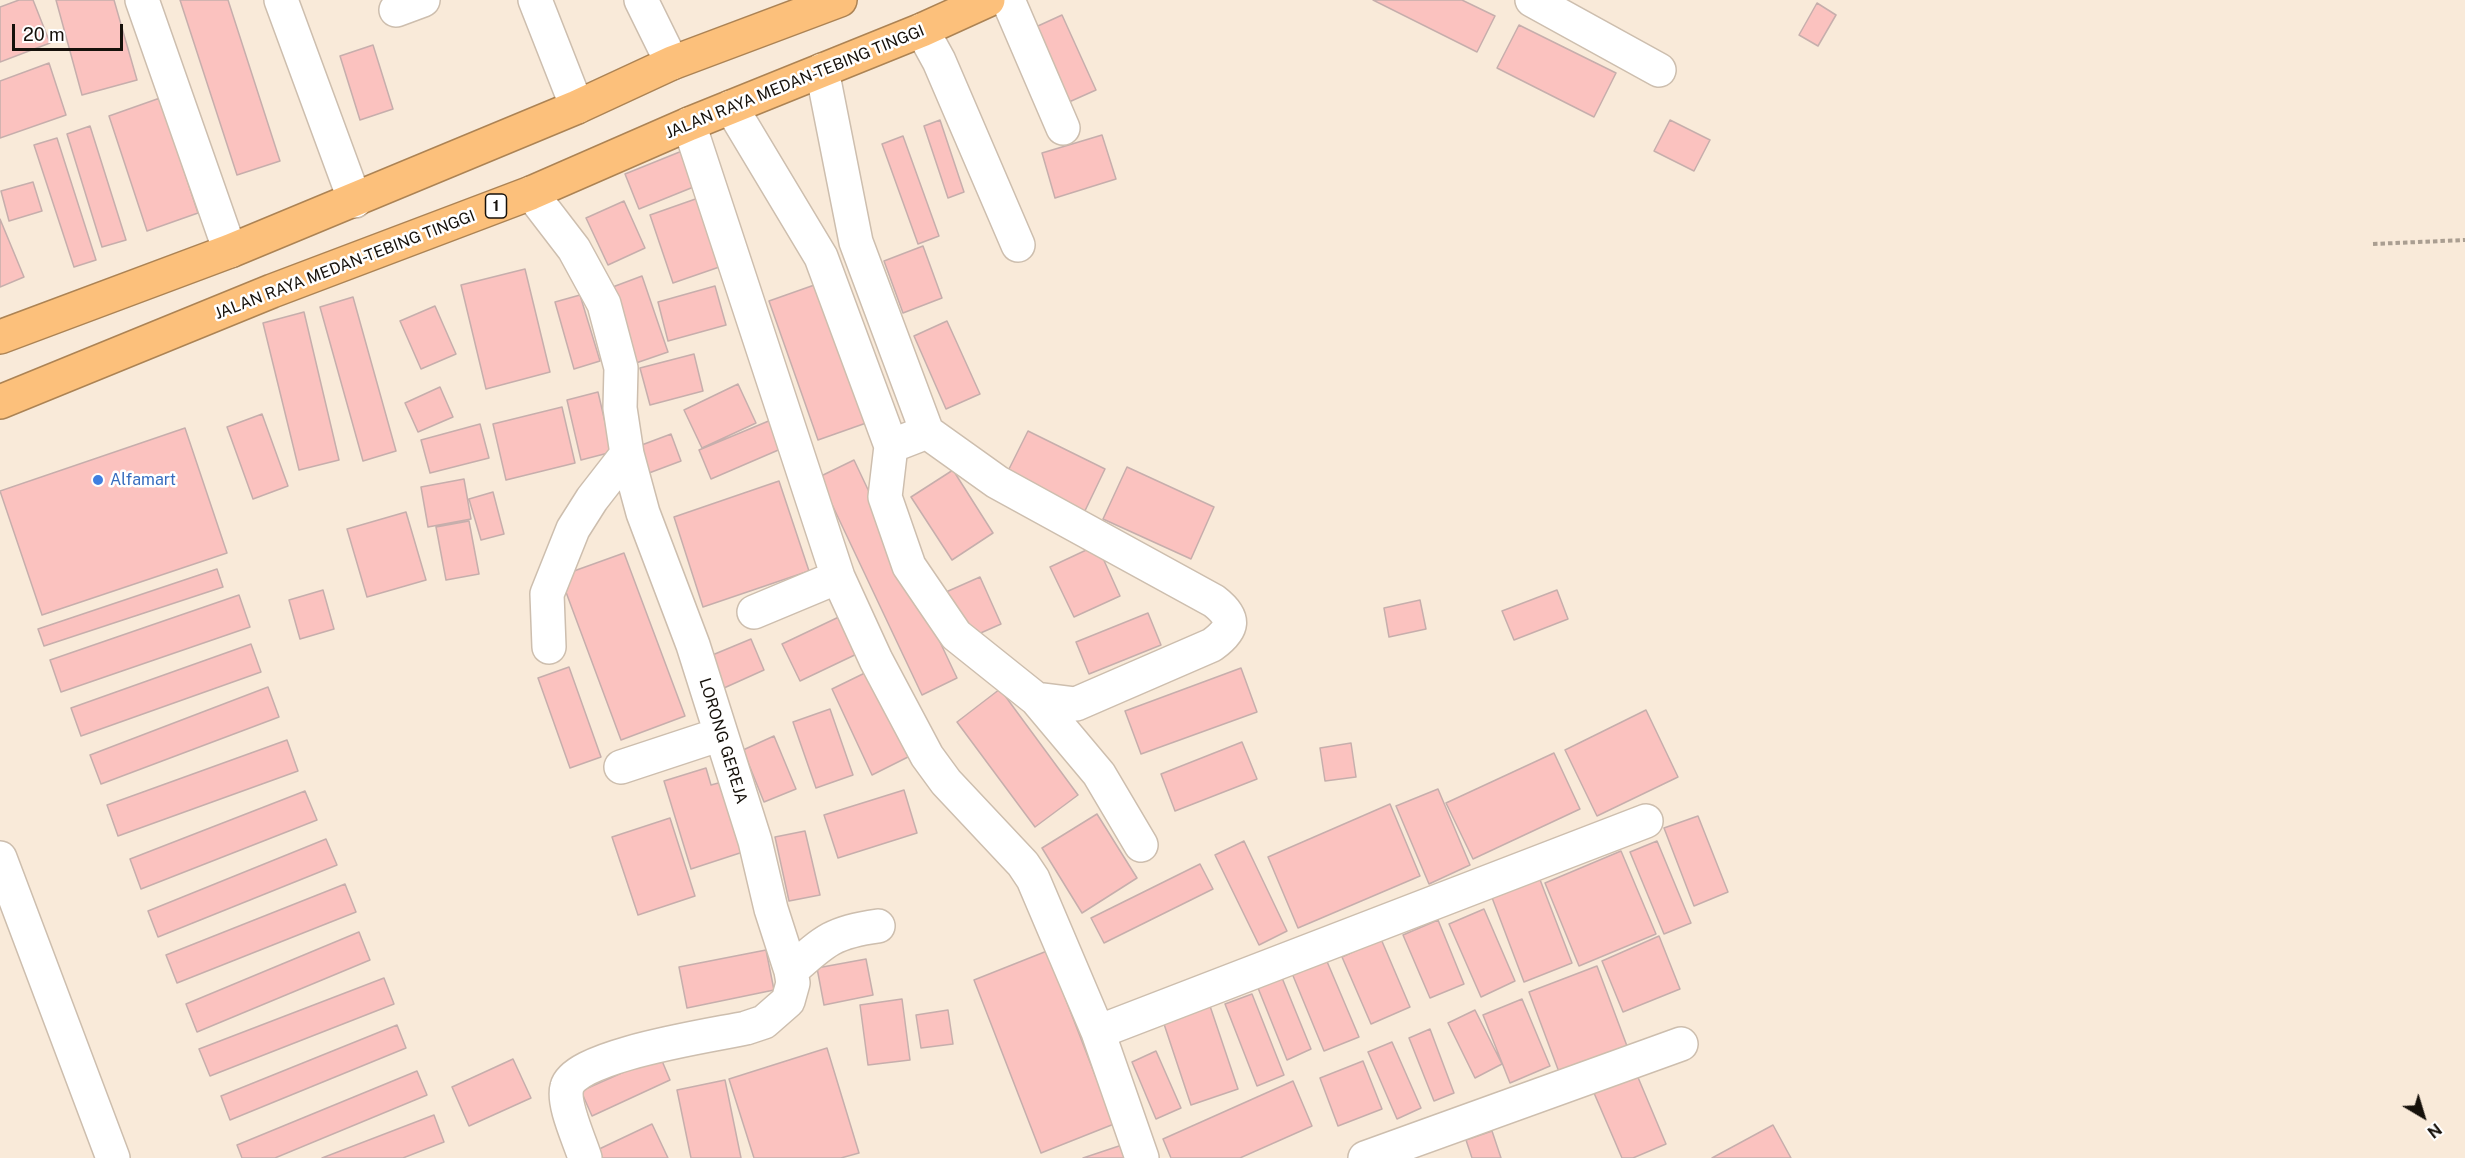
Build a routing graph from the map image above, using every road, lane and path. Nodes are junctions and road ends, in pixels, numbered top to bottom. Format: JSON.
{"nodes":[{"id":1,"x":142,"y":0,"type":"edge"},
{"id":2,"x":281,"y":0,"type":"edge"},
{"id":3,"x":534,"y":0,"type":"edge"},
{"id":4,"x":641,"y":0,"type":"edge"},
{"id":5,"x":988,"y":0,"type":"edge"},
{"id":6,"x":1008,"y":0,"type":"edge"},
{"id":7,"x":1532,"y":0,"type":"edge"},
{"id":8,"x":824,"y":3,"type":"edge"},
{"id":9,"x":922,"y":30,"type":"junction"},
{"id":10,"x":672,"y":63,"type":"junction"},
{"id":11,"x":822,"y":70,"type":"junction"},
{"id":12,"x":1659,"y":70,"type":"dead end"},
{"id":13,"x":577,"y":107,"type":"junction"},
{"id":14,"x":731,"y":107,"type":"junction"},
{"id":15,"x":689,"y":124,"type":"junction"},
{"id":16,"x":1063,"y":128,"type":"dead end"},
{"id":17,"x":531,"y":193,"type":"junction"},
{"id":18,"x":355,"y":201,"type":"junction"},
{"id":19,"x":2465,"y":240,"type":"edge"},
{"id":20,"x":856,"y":242,"type":"junction"},
{"id":21,"x":2373,"y":244,"type":"dead end"},
{"id":22,"x":1018,"y":245,"type":"dead end"},
{"id":23,"x":230,"y":251,"type":"junction"},
{"id":24,"x":821,"y":257,"type":"junction"},
{"id":25,"x":0,"y":337,"type":"edge"},
{"id":26,"x":0,"y":402,"type":"edge"},
{"id":27,"x":927,"y":432,"type":"junction"},
{"id":28,"x":891,"y":446,"type":"junction"},
{"id":29,"x":627,"y":454,"type":"junction"},
{"id":30,"x":838,"y":577,"type":"junction"},
{"id":31,"x":754,"y":612,"type":"dead end"},
{"id":32,"x":549,"y":647,"type":"dead end"},
{"id":33,"x":1036,"y":699,"type":"junction"},
{"id":34,"x":721,"y":734,"type":"junction"},
{"id":35,"x":621,"y":767,"type":"dead end"},
{"id":36,"x":1647,"y":821,"type":"dead end"},
{"id":37,"x":1141,"y":845,"type":"dead end"},
{"id":38,"x":0,"y":858,"type":"edge"},
{"id":39,"x":878,"y":926,"type":"dead end"},
{"id":40,"x":790,"y":970,"type":"junction"},
{"id":41,"x":1098,"y":1032,"type":"junction"},
{"id":42,"x":1682,"y":1044,"type":"dead end"},
{"id":43,"x":113,"y":1158,"type":"edge"},
{"id":44,"x":585,"y":1158,"type":"edge"},
{"id":45,"x":1142,"y":1158,"type":"edge"},
{"id":46,"x":1365,"y":1158,"type":"edge"}],
"edges":[{"from":1,"to":23,"type":"street"},
{"from":2,"to":18,"type":"street"},
{"from":3,"to":13,"type":"street"},
{"from":4,"to":10,"type":"street"},
{"from":5,"to":9,"type":"highway","name":"JALAN RAYA MEDAN-TEBING TINGGI","number":"1"},
{"from":6,"to":16,"type":"street"},
{"from":7,"to":12,"type":"street"},
{"from":8,"to":10,"type":"highway"},
{"from":9,"to":11,"type":"highway","name":"JALAN RAYA MEDAN-TEBING TINGGI","number":"1"},
{"from":9,"to":22,"type":"street"},
{"from":10,"to":13,"type":"highway"},
{"from":11,"to":14,"type":"highway","name":"JALAN RAYA MEDAN-TEBING TINGGI","number":"1"},
{"from":11,"to":20,"type":"street"},
{"from":13,"to":18,"type":"highway"},
{"from":14,"to":15,"type":"highway","name":"JALAN RAYA MEDAN-TEBING TINGGI","number":"1"},
{"from":14,"to":24,"type":"street"},
{"from":15,"to":17,"type":"highway","name":"JALAN RAYA MEDAN-TEBING TINGGI","number":"1"},
{"from":15,"to":30,"type":"street"},
{"from":17,"to":26,"type":"highway","name":"JALAN RAYA MEDAN-TEBING TINGGI","number":"1"},
{"from":17,"to":29,"type":"street","name":"LORONG GEREJA"},
{"from":18,"to":23,"type":"highway"},
{"from":19,"to":21,"type":"path"},
{"from":20,"to":24,"type":"street"},
{"from":20,"to":27,"type":"street"},
{"from":23,"to":25,"type":"highway"},
{"from":24,"to":28,"type":"street"},
{"from":27,"to":28,"type":"street"},
{"from":27,"to":33,"type":"street"},
{"from":28,"to":33,"type":"street"},
{"from":29,"to":32,"type":"street"},
{"from":29,"to":34,"type":"street","name":"LORONG GEREJA"},
{"from":30,"to":31,"type":"street"},
{"from":30,"to":41,"type":"street"},
{"from":33,"to":37,"type":"street"},
{"from":34,"to":35,"type":"street"},
{"from":34,"to":40,"type":"street","name":"LORONG GEREJA"},
{"from":36,"to":41,"type":"street"},
{"from":38,"to":43,"type":"street"},
{"from":39,"to":40,"type":"street"},
{"from":40,"to":44,"type":"street","name":"LORONG GEREJA"},
{"from":41,"to":45,"type":"street"},
{"from":42,"to":46,"type":"street"}]}
